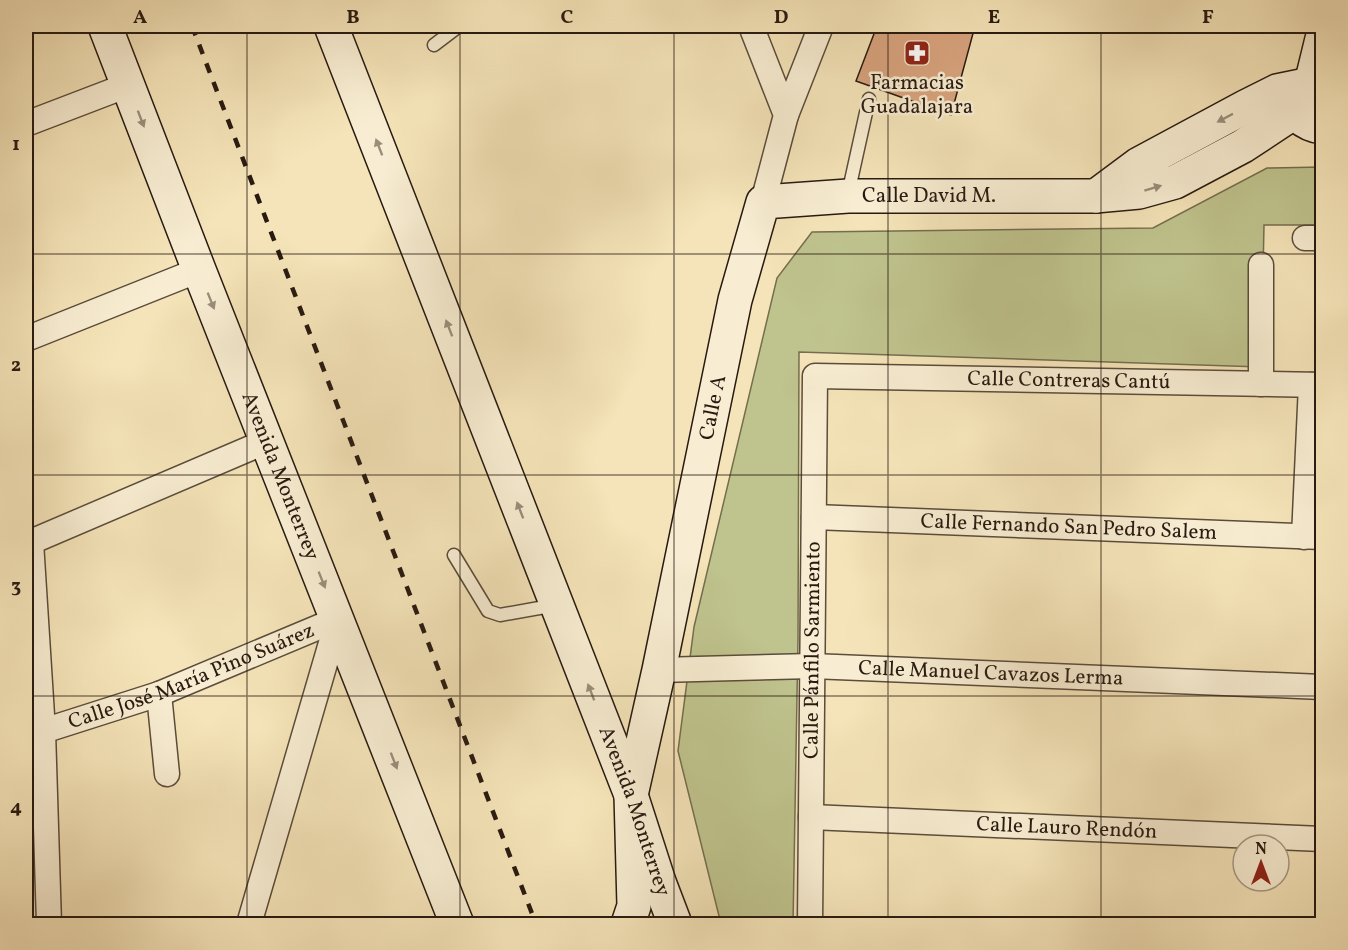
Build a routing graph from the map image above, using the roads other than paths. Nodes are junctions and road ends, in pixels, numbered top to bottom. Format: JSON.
{"nodes":[{"id":1,"x":105,"y":26,"type":"edge"},
{"id":2,"x":332,"y":26,"type":"edge"},
{"id":3,"x":459,"y":26,"type":"edge"},
{"id":4,"x":751,"y":26,"type":"edge"},
{"id":5,"x":821,"y":26,"type":"edge"},
{"id":6,"x":1323,"y":39,"type":"edge"},
{"id":7,"x":434,"y":45,"type":"dead end"},
{"id":8,"x":128,"y":85,"type":"junction"},
{"id":9,"x":869,"y":99,"type":"dead end"},
{"id":10,"x":1285,"y":102,"type":"junction"},
{"id":11,"x":786,"y":115,"type":"junction"},
{"id":12,"x":26,"y":124,"type":"edge"},
{"id":13,"x":1323,"y":127,"type":"edge"},
{"id":14,"x":848,"y":195,"type":"junction"},
{"id":15,"x":764,"y":202,"type":"junction"},
{"id":16,"x":1261,"y":265,"type":"dead end"},
{"id":17,"x":199,"y":270,"type":"junction"},
{"id":18,"x":26,"y":339,"type":"edge"},
{"id":19,"x":815,"y":376,"type":"joint"},
{"id":20,"x":1261,"y":384,"type":"junction"},
{"id":21,"x":1317,"y":385,"type":"edge"},
{"id":22,"x":267,"y":441,"type":"junction"},
{"id":23,"x":814,"y":517,"type":"junction"},
{"id":24,"x":1313,"y":537,"type":"edge"},
{"id":25,"x":28,"y":543,"type":"edge"},
{"id":26,"x":454,"y":555,"type":"dead end"},
{"id":27,"x":557,"y":604,"type":"junction"},
{"id":28,"x":338,"y":619,"type":"junction"},
{"id":29,"x":812,"y":666,"type":"junction"},
{"id":30,"x":659,"y":670,"type":"junction"},
{"id":31,"x":1323,"y":687,"type":"edge"},
{"id":32,"x":159,"y":693,"type":"junction"},
{"id":33,"x":43,"y":731,"type":"junction"},
{"id":34,"x":167,"y":774,"type":"dead end"},
{"id":35,"x":631,"y":795,"type":"junction"},
{"id":36,"x":811,"y":817,"type":"junction"},
{"id":37,"x":1323,"y":839,"type":"edge"},
{"id":38,"x":49,"y":924,"type":"edge"},
{"id":39,"x":249,"y":924,"type":"edge"},
{"id":40,"x":457,"y":924,"type":"edge"},
{"id":41,"x":628,"y":924,"type":"edge"},
{"id":42,"x":675,"y":924,"type":"edge"},
{"id":43,"x":810,"y":924,"type":"edge"}],
"edges":[{"from":1,"to":8,"type":"main road","name":"Avenida Monterrey"},
{"from":27,"to":2,"type":"main road","name":"Avenida Monterrey","one_way":true},
{"from":3,"to":7,"type":"lane"},
{"from":4,"to":11,"type":"street"},
{"from":5,"to":11,"type":"street","name":"Calle A"},
{"from":6,"to":10,"type":"main road"},
{"from":8,"to":12,"type":"street"},
{"from":8,"to":17,"type":"main road","name":"Avenida Monterrey","one_way":true},
{"from":9,"to":14,"type":"lane"},
{"from":10,"to":13,"type":"main road"},
{"from":10,"to":14,"type":"main road","name":"Calle David M."},
{"from":11,"to":15,"type":"street","name":"Calle A"},
{"from":14,"to":15,"type":"main road","name":"Calle David M."},
{"from":15,"to":30,"type":"main road","name":"Calle A"},
{"from":16,"to":20,"type":"street"},
{"from":17,"to":18,"type":"street"},
{"from":17,"to":22,"type":"main road","name":"Avenida Monterrey","one_way":true},
{"from":19,"to":20,"type":"street","name":"Calle Contreras Cantú"},
{"from":19,"to":23,"type":"street","name":"Calle Pánfilo Sarmiento"},
{"from":20,"to":21,"type":"street","name":"Calle Contreras Cantú"},
{"from":21,"to":24,"type":"street"},
{"from":22,"to":25,"type":"street"},
{"from":22,"to":28,"type":"main road","name":"Avenida Monterrey","one_way":true},
{"from":23,"to":24,"type":"street","name":"Calle Fernando San Pedro Salem"},
{"from":23,"to":29,"type":"street","name":"Calle Pánfilo Sarmiento"},
{"from":25,"to":33,"type":"street"},
{"from":26,"to":27,"type":"lane"},
{"from":35,"to":27,"type":"main road","name":"Avenida Monterrey","one_way":true},
{"from":28,"to":32,"type":"street","name":"Calle José María Pino Suárez"},
{"from":28,"to":39,"type":"street"},
{"from":28,"to":40,"type":"main road","name":"Avenida Monterrey","one_way":true},
{"from":29,"to":30,"type":"street","name":"Calle Manuel Cavazos Lerma"},
{"from":29,"to":31,"type":"street","name":"Calle Manuel Cavazos Lerma"},
{"from":29,"to":36,"type":"street","name":"Calle Pánfilo Sarmiento"},
{"from":30,"to":35,"type":"main road","name":"Calle A"},
{"from":32,"to":33,"type":"street","name":"Calle José María Pino Suárez"},
{"from":32,"to":34,"type":"street"},
{"from":33,"to":38,"type":"street"},
{"from":35,"to":41,"type":"main road"},
{"from":35,"to":42,"type":"main road","name":"Avenida Monterrey"},
{"from":36,"to":37,"type":"street","name":"Calle Lauro Rendón"},
{"from":36,"to":43,"type":"street","name":"Calle Pánfilo Sarmiento"}]}
